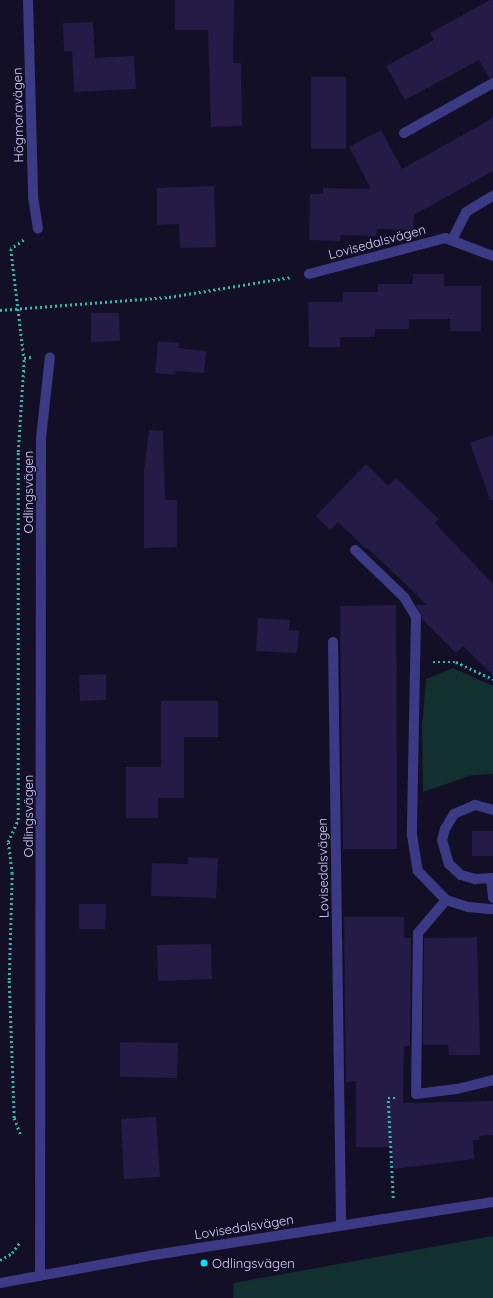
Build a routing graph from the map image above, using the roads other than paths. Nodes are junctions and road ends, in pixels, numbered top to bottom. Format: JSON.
{"nodes":[{"id":1,"x":28,"y":0,"type":"edge"},
{"id":2,"x":493,"y":83,"type":"edge"},
{"id":3,"x":404,"y":133,"type":"dead end"},
{"id":4,"x":493,"y":196,"type":"edge"},
{"id":5,"x":38,"y":229,"type":"road end"},
{"id":6,"x":452,"y":240,"type":"junction"},
{"id":7,"x":493,"y":256,"type":"edge"},
{"id":8,"x":309,"y":274,"type":"road end"},
{"id":9,"x":50,"y":356,"type":"road end"},
{"id":10,"x":355,"y":550,"type":"dead end"},
{"id":11,"x":334,"y":642,"type":"dead end"},
{"id":12,"x":493,"y":810,"type":"edge"},
{"id":13,"x":492,"y":878,"type":"edge"},
{"id":14,"x":493,"y":898,"type":"edge"},
{"id":15,"x":446,"y":900,"type":"junction"},
{"id":16,"x":493,"y":910,"type":"edge"},
{"id":17,"x":493,"y":1080,"type":"edge"},
{"id":18,"x":493,"y":1202,"type":"edge"},
{"id":19,"x":341,"y":1225,"type":"junction"},
{"id":20,"x":40,"y":1276,"type":"junction"},
{"id":21,"x":0,"y":1283,"type":"edge"}],
"edges":[{"from":1,"to":5,"type":"street","name":"Högmoravägen"},
{"from":2,"to":3,"type":"street"},
{"from":4,"to":6,"type":"street"},
{"from":6,"to":7,"type":"street","name":"Lovisedalsvägen"},
{"from":6,"to":8,"type":"street","name":"Lovisedalsvägen"},
{"from":9,"to":20,"type":"street","name":"Odlingsvägen"},
{"from":10,"to":15,"type":"street"},
{"from":11,"to":19,"type":"street","name":"Lovisedalsvägen"},
{"from":12,"to":13,"type":"street"},
{"from":13,"to":14,"type":"street"},
{"from":15,"to":16,"type":"street"},
{"from":15,"to":17,"type":"street"},
{"from":18,"to":19,"type":"street","name":"Lovisedalsvägen"},
{"from":19,"to":20,"type":"street","name":"Lovisedalsvägen"},
{"from":20,"to":21,"type":"street","name":"Lovisedalsvägen"}]}
